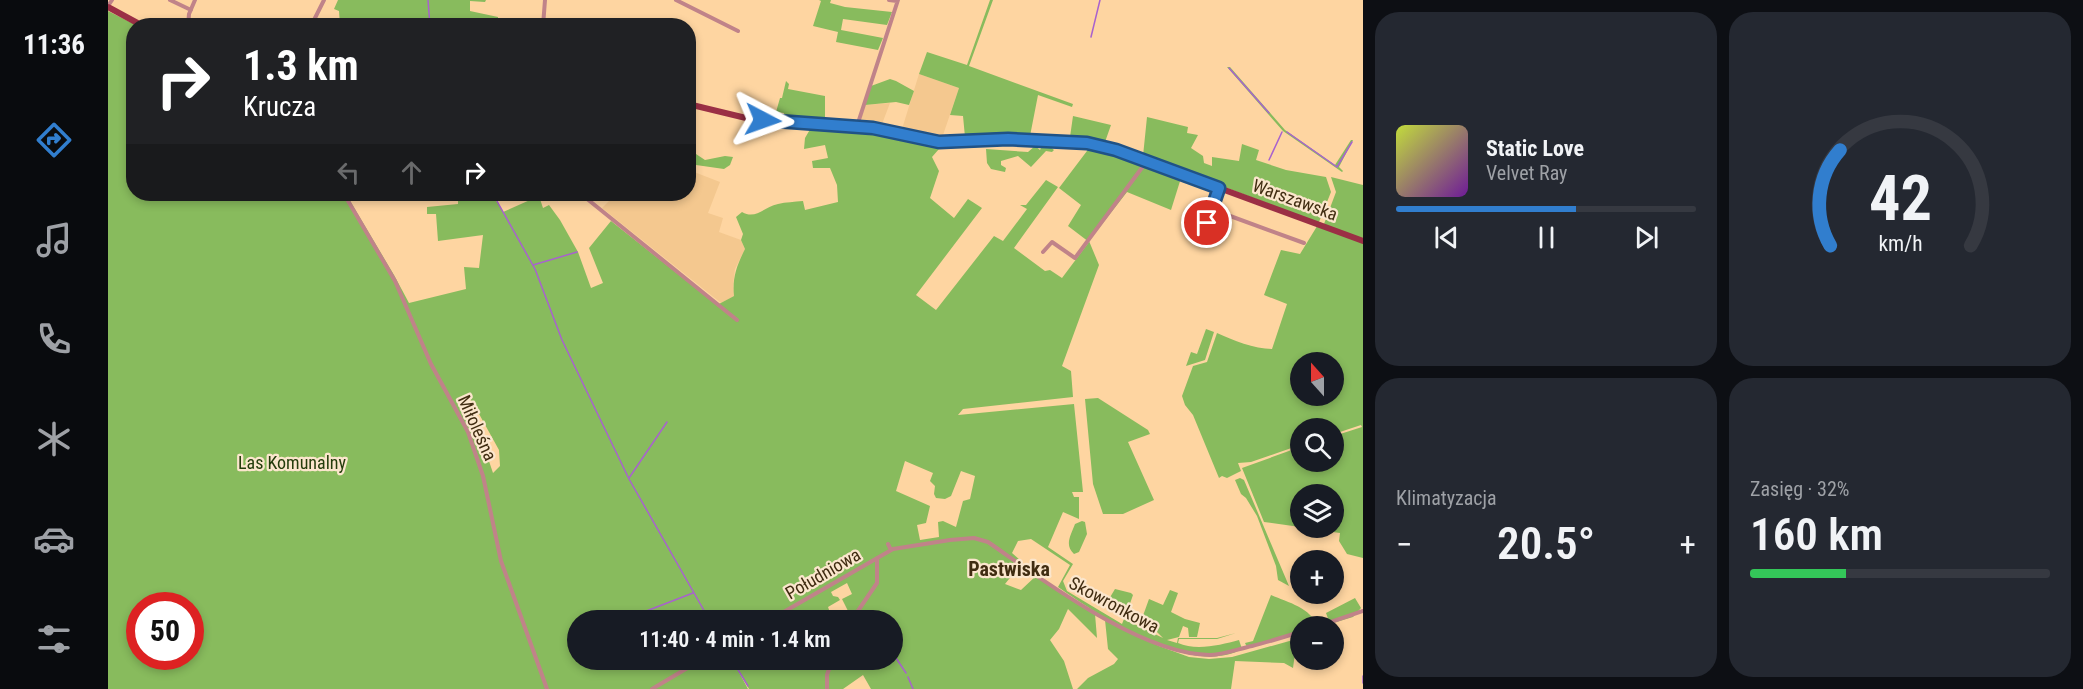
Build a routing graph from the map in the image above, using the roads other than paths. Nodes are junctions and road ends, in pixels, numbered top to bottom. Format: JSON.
{"nodes":[{"id":1,"x":112,"y":0,"type":"edge"},
{"id":2,"x":170,"y":0,"type":"edge"},
{"id":3,"x":195,"y":0,"type":"edge"},
{"id":4,"x":324,"y":0,"type":"edge"},
{"id":5,"x":545,"y":0,"type":"edge"},
{"id":6,"x":676,"y":0,"type":"edge"},
{"id":7,"x":889,"y":0,"type":"edge"},
{"id":8,"x":898,"y":1,"type":"edge"},
{"id":9,"x":108,"y":6,"type":"edge"},
{"id":10,"x":191,"y":10,"type":"junction"},
{"id":11,"x":129,"y":18,"type":"edge"},
{"id":12,"x":190,"y":18,"type":"edge"},
{"id":13,"x":315,"y":18,"type":"edge"},
{"id":14,"x":544,"y":18,"type":"edge"},
{"id":15,"x":738,"y":31,"type":"dead end"},
{"id":16,"x":696,"y":106,"type":"edge"},
{"id":17,"x":857,"y":126,"type":"junction"},
{"id":18,"x":1145,"y":161,"type":"junction"},
{"id":19,"x":1219,"y":188,"type":"junction"},
{"id":20,"x":348,"y":201,"type":"edge"},
{"id":21,"x":590,"y":201,"type":"edge"},
{"id":22,"x":1214,"y":204,"type":"junction"},
{"id":23,"x":1207,"y":223,"type":"dead end"},
{"id":24,"x":1363,"y":241,"type":"edge"},
{"id":25,"x":1304,"y":243,"type":"dead end"},
{"id":26,"x":1043,"y":252,"type":"dead end"},
{"id":27,"x":737,"y":320,"type":"dead end"},
{"id":28,"x":888,"y":544,"type":"dead end"},
{"id":29,"x":891,"y":550,"type":"junction"},
{"id":30,"x":877,"y":558,"type":"junction"},
{"id":31,"x":787,"y":610,"type":"edge"},
{"id":32,"x":858,"y":610,"type":"edge"},
{"id":33,"x":1363,"y":611,"type":"edge"},
{"id":34,"x":1344,"y":617,"type":"edge"},
{"id":35,"x":1290,"y":635,"type":"edge"},
{"id":36,"x":684,"y":670,"type":"edge"},
{"id":37,"x":829,"y":670,"type":"edge"},
{"id":38,"x":547,"y":689,"type":"edge"},
{"id":39,"x":652,"y":689,"type":"edge"},
{"id":40,"x":827,"y":689,"type":"edge"}],
"edges":[{"from":1,"to":9,"type":"street"},
{"from":2,"to":10,"type":"street"},
{"from":3,"to":10,"type":"street"},
{"from":4,"to":13,"type":"street"},
{"from":5,"to":14,"type":"street"},
{"from":6,"to":15,"type":"street"},
{"from":7,"to":8,"type":"street"},
{"from":8,"to":17,"type":"street"},
{"from":9,"to":11,"type":"main road"},
{"from":10,"to":12,"type":"street"},
{"from":16,"to":17,"type":"main road","name":"Warszawska"},
{"from":17,"to":18,"type":"main road","name":"Warszawska"},
{"from":18,"to":19,"type":"main road","name":"Warszawska"},
{"from":18,"to":26,"type":"street"},
{"from":19,"to":22,"type":"street"},
{"from":19,"to":24,"type":"main road","name":"Warszawska"},
{"from":20,"to":38,"type":"street","name":"Miłoleśna"},
{"from":21,"to":27,"type":"street"},
{"from":22,"to":23,"type":"street"},
{"from":22,"to":25,"type":"street"},
{"from":28,"to":29,"type":"street"},
{"from":29,"to":30,"type":"street","name":"Południowa"},
{"from":29,"to":35,"type":"street","name":"Skowronkowa"},
{"from":30,"to":31,"type":"street","name":"Południowa"},
{"from":30,"to":32,"type":"street"},
{"from":33,"to":34,"type":"street"},
{"from":36,"to":39,"type":"street"},
{"from":37,"to":40,"type":"street"}]}
